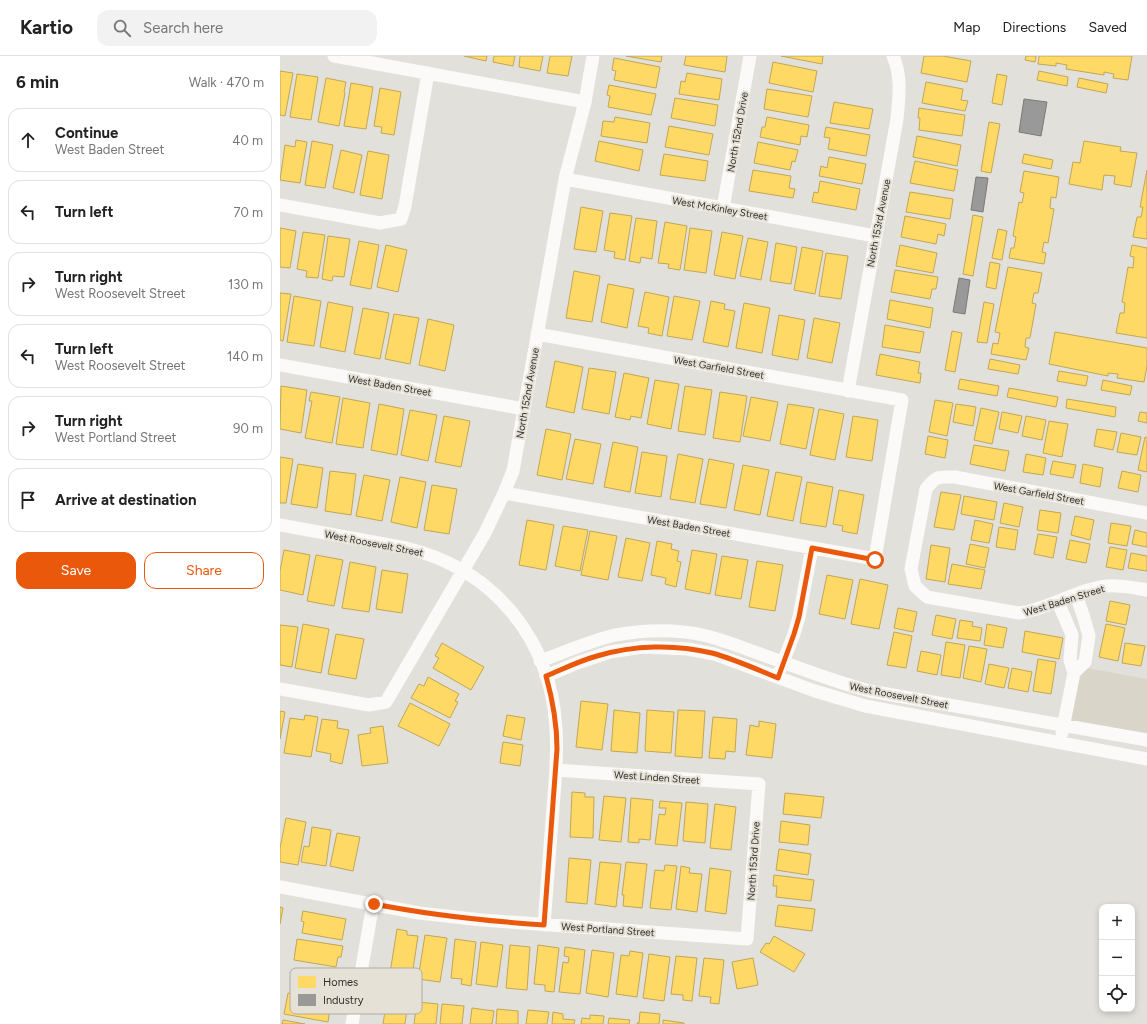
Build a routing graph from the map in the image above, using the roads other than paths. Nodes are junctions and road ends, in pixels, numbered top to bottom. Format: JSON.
{"nodes":[{"id":1,"x":334,"y":56,"type":"edge"},
{"id":2,"x":593,"y":56,"type":"edge"},
{"id":3,"x":750,"y":56,"type":"edge"},
{"id":4,"x":893,"y":56,"type":"edge"},
{"id":5,"x":428,"y":73,"type":"junction"},
{"id":6,"x":585,"y":102,"type":"junction"},
{"id":7,"x":565,"y":179,"type":"junction"},
{"id":8,"x":280,"y":205,"type":"edge"},
{"id":9,"x":723,"y":208,"type":"junction"},
{"id":10,"x":875,"y":236,"type":"junction"},
{"id":11,"x":537,"y":334,"type":"junction"},
{"id":12,"x":280,"y":365,"type":"edge"},
{"id":13,"x":848,"y":391,"type":"junction"},
{"id":14,"x":524,"y":409,"type":"junction"},
{"id":15,"x":504,"y":493,"type":"junction"},
{"id":16,"x":1147,"y":513,"type":"edge"},
{"id":17,"x":280,"y":525,"type":"edge"},
{"id":18,"x":812,"y":548,"type":"junction"},
{"id":19,"x":875,"y":560,"type":"joint"},
{"id":20,"x":462,"y":569,"type":"junction"},
{"id":21,"x":915,"y":586,"type":"joint"},
{"id":22,"x":1147,"y":590,"type":"edge"},
{"id":23,"x":1076,"y":595,"type":"junction"},
{"id":24,"x":1058,"y":602,"type":"junction"},
{"id":25,"x":1087,"y":629,"type":"junction"},
{"id":26,"x":1071,"y":633,"type":"junction"},
{"id":27,"x":540,"y":660,"type":"junction"},
{"id":28,"x":783,"y":662,"type":"junction"},
{"id":29,"x":1074,"y":673,"type":"junction"},
{"id":30,"x":546,"y":676,"type":"junction"},
{"id":31,"x":778,"y":678,"type":"junction"},
{"id":32,"x":280,"y":689,"type":"edge"},
{"id":33,"x":1063,"y":725,"type":"junction"},
{"id":34,"x":1147,"y":740,"type":"edge"},
{"id":35,"x":1060,"y":743,"type":"junction"},
{"id":36,"x":1147,"y":759,"type":"edge"},
{"id":37,"x":556,"y":770,"type":"junction"},
{"id":38,"x":758,"y":784,"type":"joint"},
{"id":39,"x":280,"y":886,"type":"edge"},
{"id":40,"x":374,"y":904,"type":"junction"},
{"id":41,"x":544,"y":925,"type":"junction"},
{"id":42,"x":747,"y":939,"type":"joint"},
{"id":43,"x":362,"y":968,"type":"edge"},
{"id":44,"x":354,"y":1014,"type":"edge"},
{"id":45,"x":352,"y":1024,"type":"edge"}],
"edges":[{"from":1,"to":5,"type":"street"},
{"from":2,"to":6,"type":"street","name":"North 152nd Avenue"},
{"from":3,"to":9,"type":"street","name":"North 152nd Drive"},
{"from":4,"to":10,"type":"street","name":"North 153rd Avenue"},
{"from":5,"to":6,"type":"street"},
{"from":5,"to":8,"type":"street"},
{"from":6,"to":7,"type":"street","name":"North 152nd Avenue"},
{"from":7,"to":9,"type":"street","name":"West McKinley Street"},
{"from":7,"to":11,"type":"street","name":"North 152nd Avenue"},
{"from":9,"to":10,"type":"street","name":"West McKinley Street"},
{"from":10,"to":13,"type":"street","name":"North 153rd Avenue"},
{"from":11,"to":13,"type":"street","name":"West Garfield Street"},
{"from":11,"to":14,"type":"street","name":"North 152nd Avenue"},
{"from":12,"to":14,"type":"street","name":"West Baden Street"},
{"from":13,"to":19,"type":"street","name":"West Garfield Street"},
{"from":14,"to":15,"type":"street","name":"North 152nd Avenue"},
{"from":15,"to":18,"type":"street","name":"West Baden Street"},
{"from":15,"to":20,"type":"street","name":"North 152nd Avenue"},
{"from":16,"to":21,"type":"street","name":"West Garfield Street"},
{"from":17,"to":20,"type":"street","name":"West Roosevelt Street"},
{"from":18,"to":19,"type":"street","name":"West Baden Street"},
{"from":18,"to":28,"type":"street"},
{"from":20,"to":27,"type":"street","name":"West Roosevelt Street"},
{"from":20,"to":32,"type":"street","name":"North 152nd Avenue"},
{"from":21,"to":24,"type":"street","name":"West Baden Street"},
{"from":22,"to":23,"type":"street","name":"West Baden Street"},
{"from":23,"to":24,"type":"street","name":"West Baden Street"},
{"from":23,"to":25,"type":"street"},
{"from":24,"to":26,"type":"street"},
{"from":25,"to":26,"type":"street"},
{"from":25,"to":29,"type":"street"},
{"from":26,"to":29,"type":"street"},
{"from":27,"to":28,"type":"street","name":"West Roosevelt Street"},
{"from":27,"to":30,"type":"street","name":"West Roosevelt Street"},
{"from":28,"to":31,"type":"street"},
{"from":28,"to":33,"type":"street","name":"West Roosevelt Street"},
{"from":29,"to":33,"type":"street"},
{"from":30,"to":31,"type":"street","name":"West Roosevelt Street"},
{"from":30,"to":37,"type":"street","name":"West Roosevelt Street"},
{"from":31,"to":35,"type":"street","name":"West Roosevelt Street"},
{"from":33,"to":34,"type":"street","name":"West Roosevelt Street"},
{"from":33,"to":35,"type":"street"},
{"from":35,"to":36,"type":"street","name":"West Roosevelt Street"},
{"from":37,"to":38,"type":"street","name":"West Linden Street"},
{"from":37,"to":41,"type":"street","name":"West Roosevelt Street"},
{"from":38,"to":42,"type":"street","name":"North 153rd Drive"},
{"from":39,"to":40,"type":"street","name":"West Portland Street"},
{"from":40,"to":41,"type":"street","name":"West Portland Street"},
{"from":40,"to":43,"type":"street"},
{"from":41,"to":42,"type":"street","name":"West Portland Street"},
{"from":44,"to":45,"type":"street"}]}
